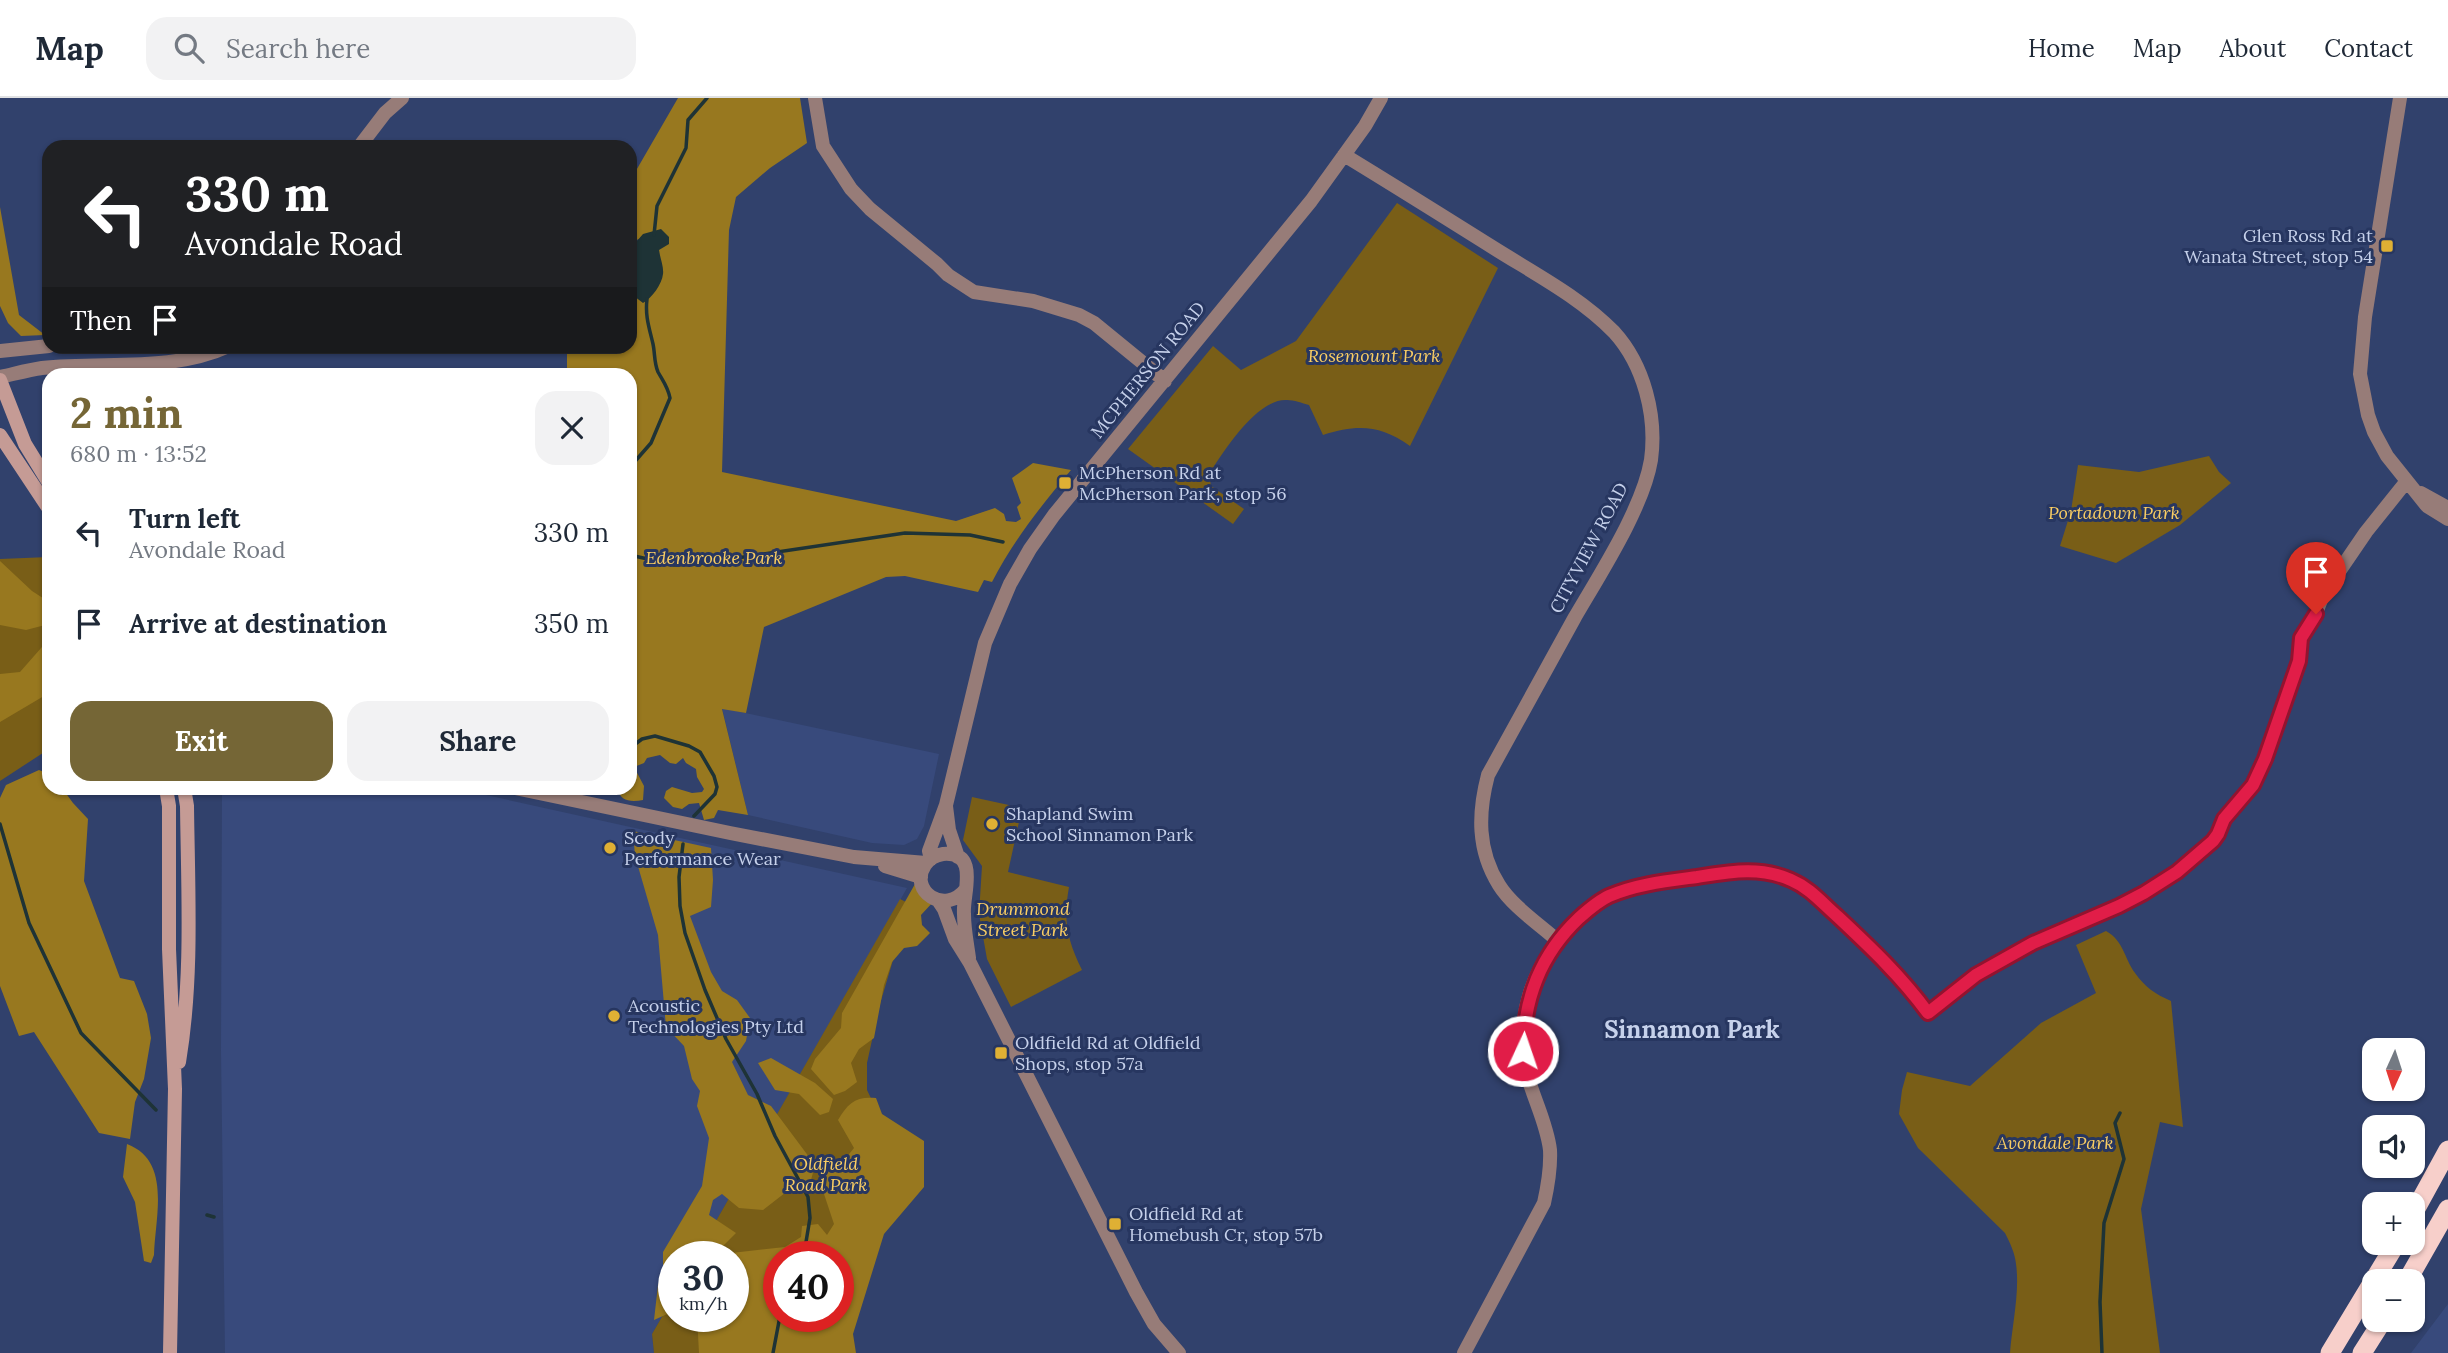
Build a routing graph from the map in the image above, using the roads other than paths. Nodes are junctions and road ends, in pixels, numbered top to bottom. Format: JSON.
{"nodes":[{"id":1,"x":402,"y":98,"type":"edge"},
{"id":2,"x":815,"y":98,"type":"edge"},
{"id":3,"x":1381,"y":98,"type":"edge"},
{"id":4,"x":2400,"y":98,"type":"edge"},
{"id":5,"x":364,"y":140,"type":"edge"},
{"id":6,"x":1344,"y":155,"type":"junction"},
{"id":7,"x":42,"y":347,"type":"edge"},
{"id":8,"x":0,"y":351,"type":"edge"},
{"id":9,"x":211,"y":354,"type":"edge"},
{"id":10,"x":42,"y":368,"type":"edge"},
{"id":11,"x":42,"y":368,"type":"edge"},
{"id":12,"x":0,"y":378,"type":"edge"},
{"id":13,"x":1165,"y":381,"type":"junction"},
{"id":14,"x":0,"y":435,"type":"edge"},
{"id":15,"x":42,"y":472,"type":"edge"},
{"id":16,"x":2410,"y":485,"type":"junction"},
{"id":17,"x":42,"y":498,"type":"edge"},
{"id":18,"x":2448,"y":508,"type":"edge"},
{"id":19,"x":2448,"y":519,"type":"edge"},
{"id":20,"x":167,"y":795,"type":"edge"},
{"id":21,"x":185,"y":795,"type":"edge"},
{"id":22,"x":548,"y":795,"type":"edge"},
{"id":23,"x":946,"y":805,"type":"junction"},
{"id":24,"x":958,"y":857,"type":"junction"},
{"id":25,"x":926,"y":866,"type":"junction"},
{"id":26,"x":966,"y":889,"type":"junction"},
{"id":27,"x":938,"y":900,"type":"junction"},
{"id":28,"x":1558,"y":941,"type":"junction"},
{"id":29,"x":970,"y":963,"type":"junction"},
{"id":30,"x":175,"y":1089,"type":"junction"},
{"id":31,"x":2448,"y":1150,"type":"edge"},
{"id":32,"x":2425,"y":1192,"type":"edge"},
{"id":33,"x":2448,"y":1209,"type":"edge"},
{"id":34,"x":2389,"y":1255,"type":"edge"},
{"id":35,"x":2414,"y":1269,"type":"edge"},
{"id":36,"x":2375,"y":1332,"type":"edge"},
{"id":37,"x":170,"y":1353,"type":"edge"},
{"id":38,"x":1179,"y":1353,"type":"edge"},
{"id":39,"x":1464,"y":1353,"type":"edge"},
{"id":40,"x":2330,"y":1353,"type":"edge"},
{"id":41,"x":2362,"y":1353,"type":"edge"}],
"edges":[{"from":1,"to":5,"type":"street"},
{"from":2,"to":13,"type":"street"},
{"from":3,"to":6,"type":"street","name":"MCPHERSON ROAD"},
{"from":4,"to":16,"type":"street"},
{"from":6,"to":13,"type":"street","name":"MCPHERSON ROAD"},
{"from":6,"to":28,"type":"street","name":"CITYVIEW ROAD"},
{"from":7,"to":8,"type":"street"},
{"from":9,"to":10,"type":"street"},
{"from":11,"to":12,"type":"street"},
{"from":12,"to":15,"type":"main road"},
{"from":13,"to":23,"type":"street","name":"MCPHERSON ROAD"},
{"from":14,"to":17,"type":"main road"},
{"from":16,"to":18,"type":"street"},
{"from":16,"to":19,"type":"street"},
{"from":16,"to":28,"type":"street"},
{"from":20,"to":30,"type":"main road"},
{"from":21,"to":30,"type":"main road"},
{"from":22,"to":25,"type":"street"},
{"from":23,"to":24,"type":"street"},
{"from":23,"to":25,"type":"street","name":"MCPHERSON ROAD"},
{"from":24,"to":25,"type":"street"},
{"from":24,"to":26,"type":"street"},
{"from":25,"to":27,"type":"street"},
{"from":26,"to":27,"type":"street"},
{"from":26,"to":29,"type":"street"},
{"from":27,"to":29,"type":"street"},
{"from":28,"to":39,"type":"street"},
{"from":29,"to":38,"type":"street"},
{"from":30,"to":37,"type":"main road"},
{"from":31,"to":32,"type":"highway"},
{"from":33,"to":35,"type":"highway"},
{"from":34,"to":40,"type":"highway"},
{"from":36,"to":41,"type":"highway"}]}
